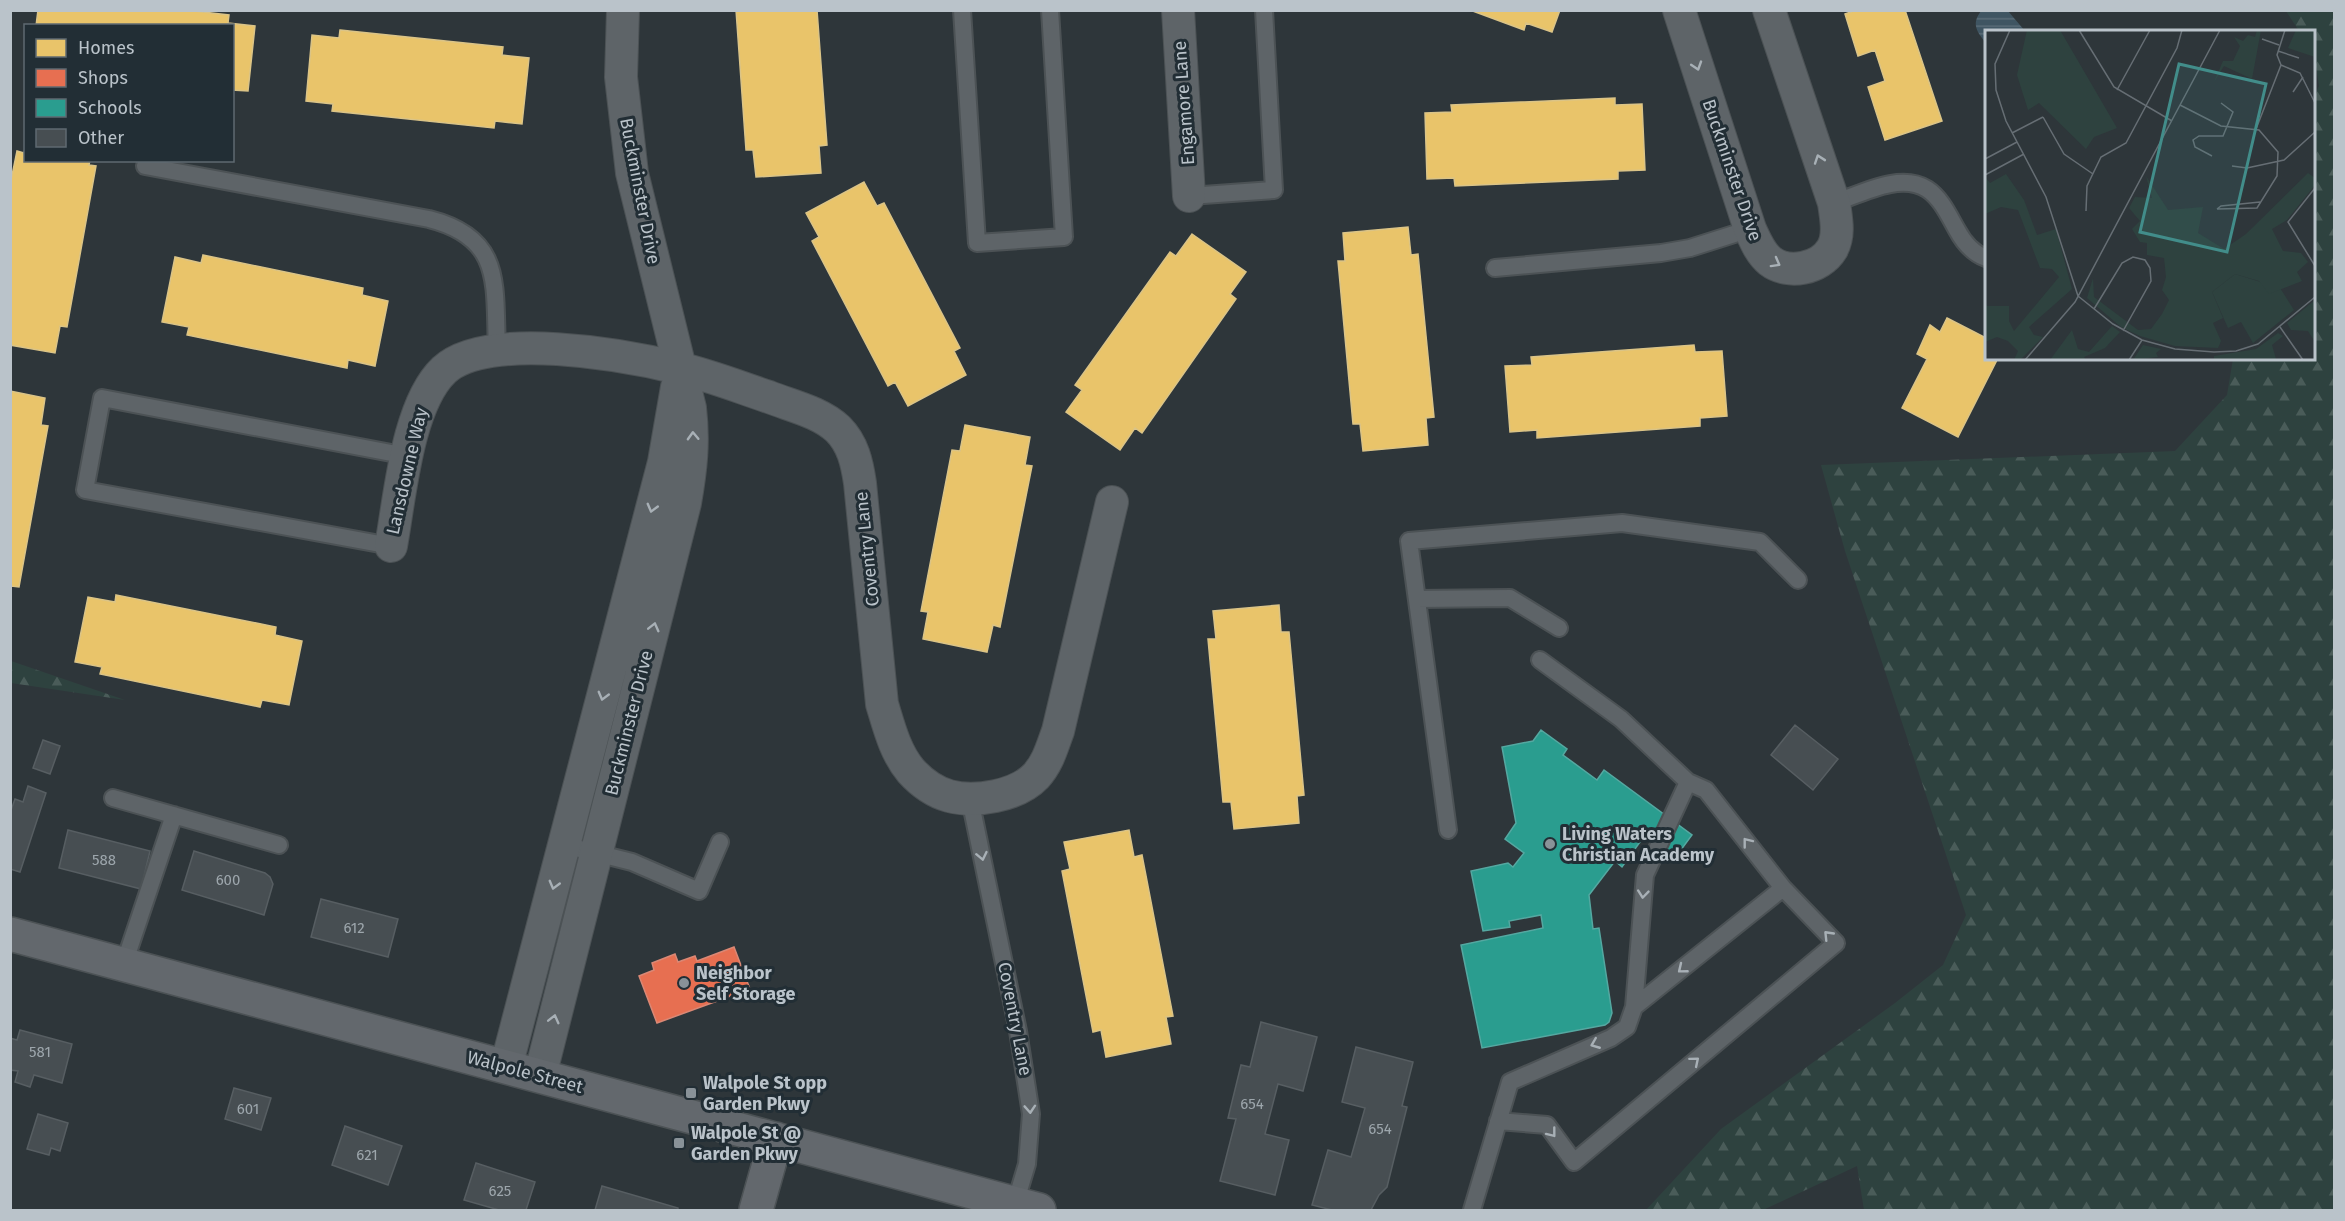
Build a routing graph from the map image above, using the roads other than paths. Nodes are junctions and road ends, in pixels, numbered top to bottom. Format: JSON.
{"nodes":[{"id":1,"x":623,"y":10,"type":"edge"},
{"id":2,"x":962,"y":10,"type":"edge"},
{"id":3,"x":1050,"y":10,"type":"edge"},
{"id":4,"x":1178,"y":10,"type":"edge"},
{"id":5,"x":1264,"y":10,"type":"edge"},
{"id":6,"x":1679,"y":10,"type":"edge"},
{"id":7,"x":1769,"y":10,"type":"edge"},
{"id":8,"x":145,"y":166,"type":"dead end"},
{"id":9,"x":1189,"y":195,"type":"joint"},
{"id":10,"x":1834,"y":203,"type":"junction"},
{"id":11,"x":1750,"y":229,"type":"junction"},
{"id":12,"x":1985,"y":258,"type":"edge"},
{"id":13,"x":1495,"y":268,"type":"dead end"},
{"id":14,"x":497,"y":349,"type":"junction"},
{"id":15,"x":680,"y":368,"type":"junction"},
{"id":16,"x":407,"y":456,"type":"junction"},
{"id":17,"x":1112,"y":502,"type":"dead end"},
{"id":18,"x":391,"y":546,"type":"joint"},
{"id":19,"x":1798,"y":580,"type":"dead end"},
{"id":20,"x":1417,"y":599,"type":"junction"},
{"id":21,"x":1559,"y":628,"type":"dead end"},
{"id":22,"x":1540,"y":660,"type":"dead end"},
{"id":23,"x":1688,"y":782,"type":"junction"},
{"id":24,"x":113,"y":798,"type":"dead end"},
{"id":25,"x":970,"y":799,"type":"junction"},
{"id":26,"x":174,"y":815,"type":"junction"},
{"id":27,"x":1448,"y":830,"type":"dead end"},
{"id":28,"x":720,"y":842,"type":"dead end"},
{"id":29,"x":279,"y":845,"type":"dead end"},
{"id":30,"x":564,"y":845,"type":"junction"},
{"id":31,"x":597,"y":852,"type":"junction"},
{"id":32,"x":1783,"y":888,"type":"junction"},
{"id":33,"x":10,"y":934,"type":"edge"},
{"id":34,"x":124,"y":964,"type":"junction"},
{"id":35,"x":1634,"y":1007,"type":"junction"},
{"id":36,"x":506,"y":1067,"type":"junction"},
{"id":37,"x":540,"y":1076,"type":"junction"},
{"id":38,"x":1498,"y":1121,"type":"junction"},
{"id":39,"x":776,"y":1139,"type":"junction"},
{"id":40,"x":1027,"y":1207,"type":"edge"},
{"id":41,"x":756,"y":1210,"type":"edge"},
{"id":42,"x":1472,"y":1210,"type":"edge"}],
"edges":[{"from":1,"to":15,"type":"street","name":"Buckminster Drive"},
{"from":2,"to":3,"type":"lane"},
{"from":4,"to":9,"type":"street","name":"Engamore Lane"},
{"from":5,"to":9,"type":"lane"},
{"from":6,"to":11,"type":"street","name":"Buckminster Drive","one_way":true},
{"from":10,"to":7,"type":"street","name":"Buckminster Drive","one_way":true},
{"from":8,"to":14,"type":"lane"},
{"from":11,"to":10,"type":"street","name":"Buckminster Drive","one_way":true},
{"from":10,"to":12,"type":"lane"},
{"from":11,"to":13,"type":"lane"},
{"from":14,"to":15,"type":"street","name":"Lansdowne Way"},
{"from":14,"to":16,"type":"street","name":"Lansdowne Way"},
{"from":15,"to":25,"type":"street","name":"Coventry Lane"},
{"from":15,"to":30,"type":"street","name":"Buckminster Drive","one_way":true},
{"from":31,"to":15,"type":"street","name":"Buckminster Drive","one_way":true},
{"from":16,"to":18,"type":"street","name":"Lansdowne Way"},
{"from":16,"to":18,"type":"lane","name":"Lansdowne Way"},
{"from":17,"to":25,"type":"street","name":"Coventry Lane"},
{"from":19,"to":20,"type":"lane"},
{"from":20,"to":21,"type":"lane"},
{"from":20,"to":27,"type":"lane"},
{"from":22,"to":23,"type":"lane"},
{"from":32,"to":23,"type":"lane","one_way":true},
{"from":23,"to":35,"type":"lane","one_way":true},
{"from":24,"to":26,"type":"lane"},
{"from":25,"to":40,"type":"lane","name":"Coventry Lane","one_way":true},
{"from":26,"to":29,"type":"lane"},
{"from":26,"to":34,"type":"lane"},
{"from":28,"to":31,"type":"lane"},
{"from":30,"to":31,"type":"lane"},
{"from":30,"to":36,"type":"street","name":"Buckminster Drive","one_way":true},
{"from":37,"to":31,"type":"street","name":"Buckminster Drive","one_way":true},
{"from":32,"to":35,"type":"lane","one_way":true},
{"from":38,"to":32,"type":"lane","one_way":true},
{"from":33,"to":34,"type":"main road","name":"Walpole Street"},
{"from":34,"to":36,"type":"main road","name":"Walpole Street"},
{"from":35,"to":38,"type":"lane","one_way":true},
{"from":36,"to":37,"type":"main road","name":"Walpole Street"},
{"from":37,"to":39,"type":"main road","name":"Walpole Street"},
{"from":38,"to":42,"type":"lane"},
{"from":39,"to":40,"type":"main road","name":"Walpole Street"},
{"from":39,"to":41,"type":"main road"}]}
